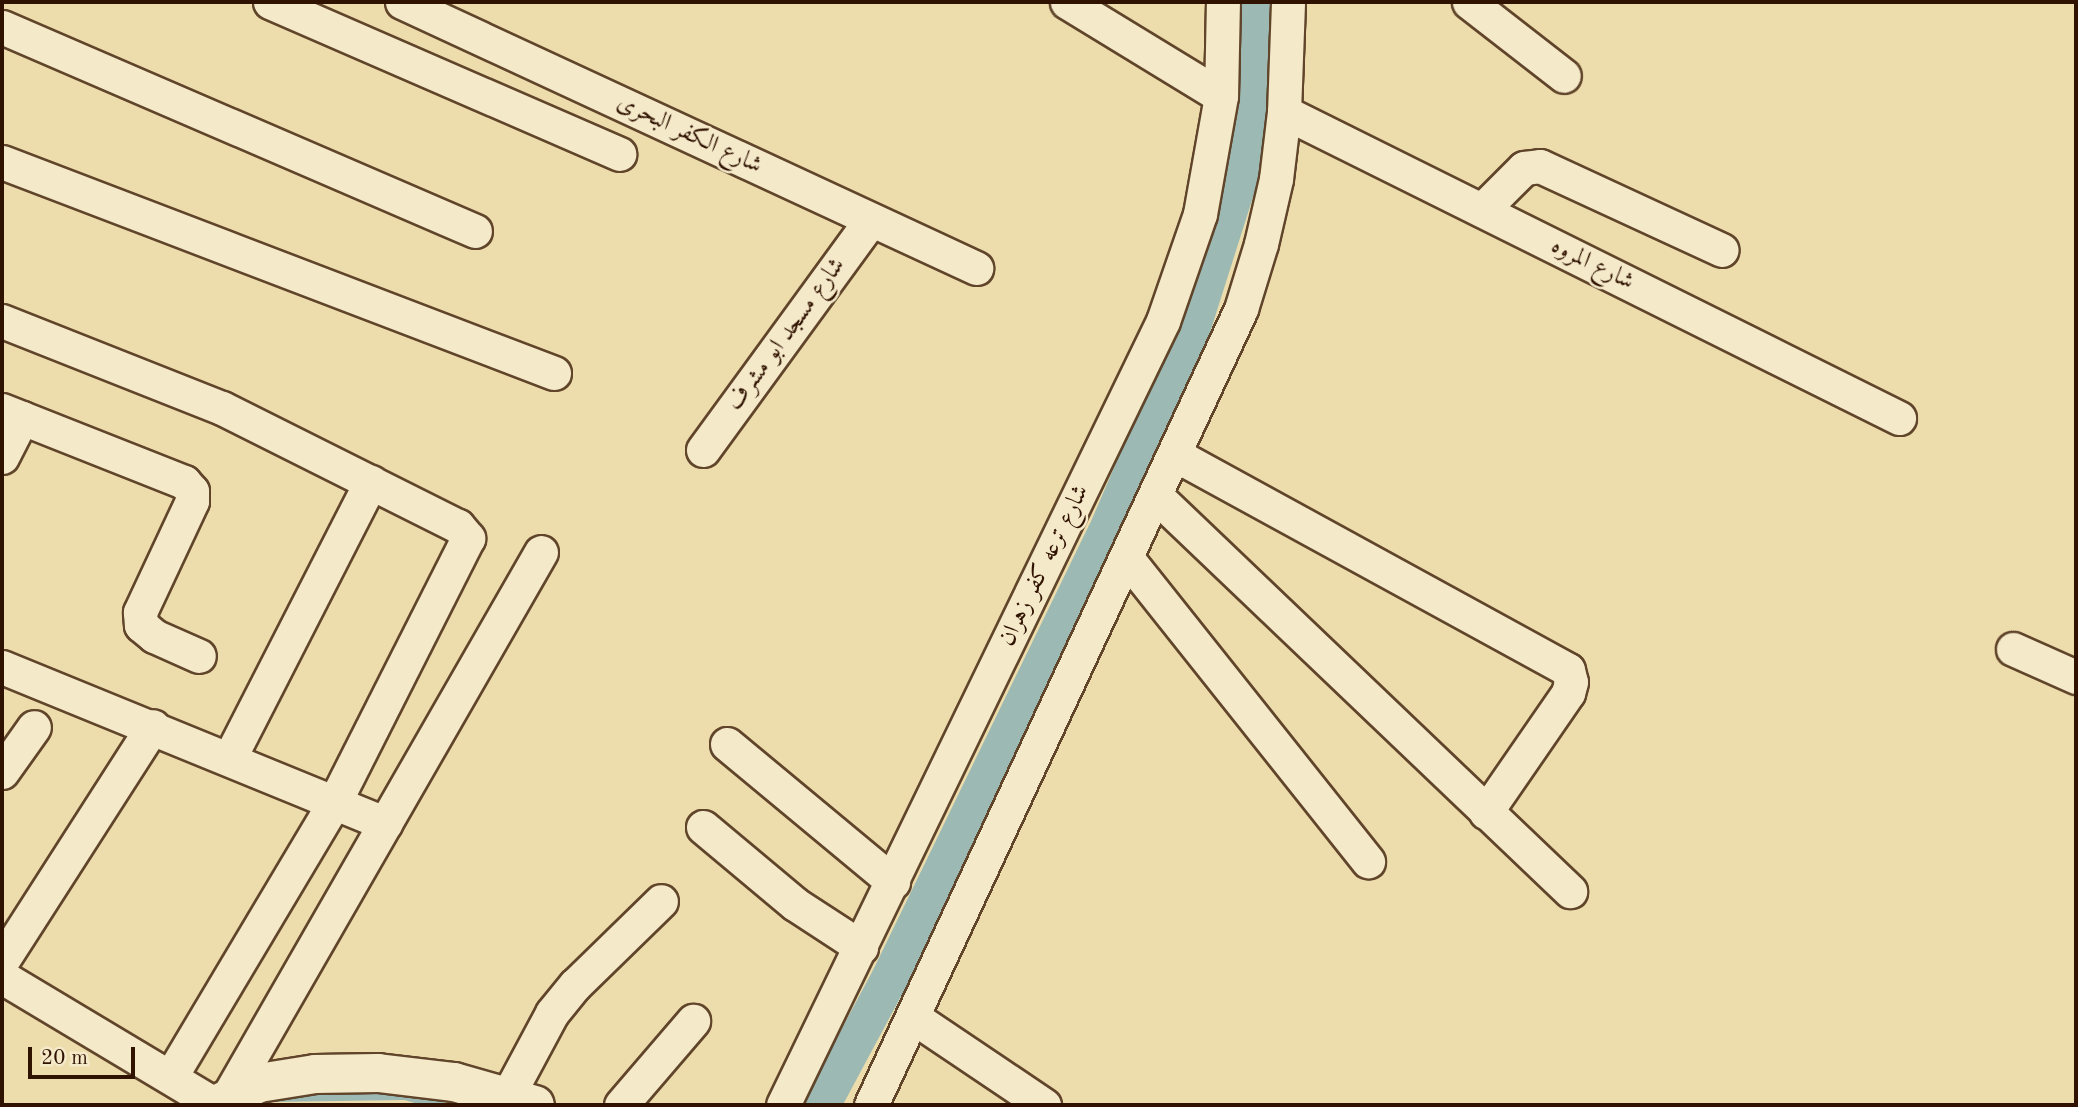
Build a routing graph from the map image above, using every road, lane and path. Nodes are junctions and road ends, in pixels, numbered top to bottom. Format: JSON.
{"nodes":[{"id":1,"x":270,"y":2,"type":"edge"},
{"id":2,"x":402,"y":2,"type":"edge"},
{"id":3,"x":1067,"y":2,"type":"edge"},
{"id":4,"x":1223,"y":2,"type":"edge"},
{"id":5,"x":1289,"y":2,"type":"edge"},
{"id":6,"x":1469,"y":2,"type":"edge"},
{"id":7,"x":2,"y":27,"type":"edge"},
{"id":8,"x":1564,"y":76,"type":"dead end"},
{"id":9,"x":1221,"y":96,"type":"junction"},
{"id":10,"x":1284,"y":112,"type":"junction"},
{"id":11,"x":620,"y":154,"type":"dead end"},
{"id":12,"x":2,"y":162,"type":"edge"},
{"id":13,"x":1482,"y":210,"type":"junction"},
{"id":14,"x":871,"y":220,"type":"junction"},
{"id":15,"x":475,"y":231,"type":"dead end"},
{"id":16,"x":1722,"y":250,"type":"dead end"},
{"id":17,"x":976,"y":268,"type":"dead end"},
{"id":18,"x":2,"y":321,"type":"edge"},
{"id":19,"x":554,"y":373,"type":"dead end"},
{"id":20,"x":12,"y":414,"type":"edge"},
{"id":21,"x":1899,"y":418,"type":"dead end"},
{"id":22,"x":703,"y":450,"type":"dead end"},
{"id":23,"x":1174,"y":454,"type":"junction"},
{"id":24,"x":2,"y":457,"type":"edge"},
{"id":25,"x":370,"y":482,"type":"junction"},
{"id":26,"x":1155,"y":495,"type":"junction"},
{"id":27,"x":541,"y":552,"type":"dead end"},
{"id":28,"x":1126,"y":557,"type":"junction"},
{"id":29,"x":2012,"y":649,"type":"dead end"},
{"id":30,"x":199,"y":656,"type":"dead end"},
{"id":31,"x":2,"y":667,"type":"edge"},
{"id":32,"x":2076,"y":677,"type":"edge"},
{"id":33,"x":153,"y":726,"type":"junction"},
{"id":34,"x":34,"y":727,"type":"dead end"},
{"id":35,"x":727,"y":744,"type":"dead end"},
{"id":36,"x":230,"y":757,"type":"junction"},
{"id":37,"x":2,"y":772,"type":"edge"},
{"id":38,"x":335,"y":801,"type":"junction"},
{"id":39,"x":1486,"y":812,"type":"junction"},
{"id":40,"x":385,"y":822,"type":"junction"},
{"id":41,"x":703,"y":827,"type":"dead end"},
{"id":42,"x":1368,"y":861,"type":"dead end"},
{"id":43,"x":893,"y":882,"type":"junction"},
{"id":44,"x":1570,"y":891,"type":"dead end"},
{"id":45,"x":661,"y":901,"type":"dead end"},
{"id":46,"x":861,"y":947,"type":"junction"},
{"id":47,"x":2,"y":961,"type":"edge"},
{"id":48,"x":2,"y":977,"type":"edge"},
{"id":49,"x":913,"y":1017,"type":"junction"},
{"id":50,"x":693,"y":1021,"type":"dead end"},
{"id":51,"x":171,"y":1076,"type":"junction"},
{"id":52,"x":241,"y":1099,"type":"edge"},
{"id":53,"x":521,"y":1101,"type":"edge"},
{"id":54,"x":621,"y":1105,"type":"edge"},
{"id":55,"x":783,"y":1105,"type":"edge"},
{"id":56,"x":871,"y":1105,"type":"edge"},
{"id":57,"x":1044,"y":1105,"type":"edge"}],
"edges":[{"from":1,"to":11,"type":"street"},
{"from":2,"to":14,"type":"street","name":"شارع الكفر البحرى"},
{"from":3,"to":9,"type":"street"},
{"from":4,"to":9,"type":"street","name":"شارع ترعه كفر زهران"},
{"from":5,"to":10,"type":"street"},
{"from":6,"to":8,"type":"street"},
{"from":7,"to":15,"type":"street"},
{"from":9,"to":43,"type":"street","name":"شارع ترعه كفر زهران"},
{"from":10,"to":13,"type":"street","name":"شارع المروه"},
{"from":10,"to":23,"type":"street"},
{"from":12,"to":19,"type":"street"},
{"from":13,"to":16,"type":"street"},
{"from":13,"to":21,"type":"street","name":"شارع المروه"},
{"from":14,"to":17,"type":"street","name":"شارع الكفر البحرى"},
{"from":14,"to":22,"type":"street","name":"شارع مسجد ابو مشرف"},
{"from":18,"to":25,"type":"street"},
{"from":20,"to":24,"type":"street"},
{"from":20,"to":30,"type":"street"},
{"from":23,"to":26,"type":"street"},
{"from":23,"to":39,"type":"street"},
{"from":25,"to":36,"type":"street"},
{"from":25,"to":38,"type":"street"},
{"from":26,"to":28,"type":"street"},
{"from":26,"to":39,"type":"street"},
{"from":27,"to":40,"type":"street"},
{"from":28,"to":42,"type":"street"},
{"from":28,"to":49,"type":"street"},
{"from":29,"to":32,"type":"street"},
{"from":31,"to":33,"type":"street"},
{"from":33,"to":36,"type":"street"},
{"from":33,"to":47,"type":"street"},
{"from":34,"to":37,"type":"street"},
{"from":35,"to":43,"type":"street"},
{"from":36,"to":38,"type":"street"},
{"from":38,"to":40,"type":"street"},
{"from":38,"to":51,"type":"street"},
{"from":39,"to":44,"type":"street"},
{"from":40,"to":52,"type":"street"},
{"from":41,"to":46,"type":"street"},
{"from":43,"to":46,"type":"street","name":"شارع ترعه كفر زهران"},
{"from":45,"to":53,"type":"street"},
{"from":46,"to":55,"type":"street","name":"شارع ترعه كفر زهران"},
{"from":48,"to":51,"type":"street"},
{"from":49,"to":56,"type":"street"},
{"from":49,"to":57,"type":"street"},
{"from":50,"to":54,"type":"street"},
{"from":51,"to":52,"type":"street"},
{"from":52,"to":53,"type":"street"}]}
